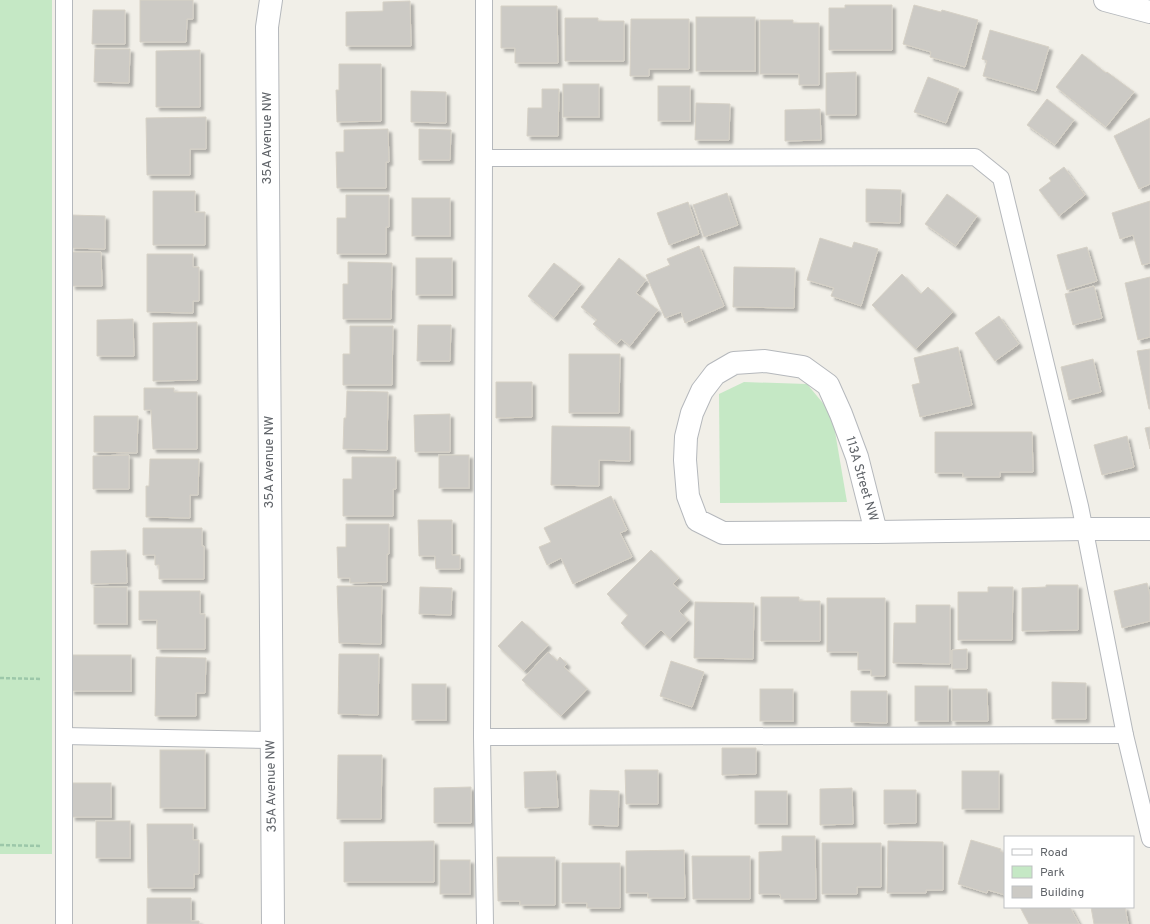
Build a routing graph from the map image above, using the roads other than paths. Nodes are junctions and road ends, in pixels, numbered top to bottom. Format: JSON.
{"nodes":[{"id":1,"x":64,"y":0,"type":"edge"},
{"id":2,"x":271,"y":0,"type":"edge"},
{"id":3,"x":484,"y":0,"type":"edge"},
{"id":4,"x":1105,"y":0,"type":"edge"},
{"id":5,"x":1150,"y":12,"type":"edge"},
{"id":6,"x":484,"y":158,"type":"junction"},
{"id":7,"x":1085,"y":529,"type":"junction"},
{"id":8,"x":1150,"y":529,"type":"edge"},
{"id":9,"x":876,"y":532,"type":"junction"},
{"id":10,"x":1126,"y":735,"type":"junction"},
{"id":11,"x":64,"y":736,"type":"junction"},
{"id":12,"x":482,"y":737,"type":"junction"},
{"id":13,"x":271,"y":740,"type":"junction"},
{"id":14,"x":1150,"y":839,"type":"edge"},
{"id":15,"x":64,"y":924,"type":"edge"},
{"id":16,"x":273,"y":924,"type":"edge"},
{"id":17,"x":485,"y":924,"type":"edge"}],
"edges":[{"from":1,"to":11,"type":"lane"},
{"from":2,"to":13,"type":"street","name":"35A Avenue NW"},
{"from":3,"to":6,"type":"lane"},
{"from":4,"to":5,"type":"street"},
{"from":6,"to":7,"type":"lane"},
{"from":6,"to":12,"type":"lane"},
{"from":7,"to":8,"type":"street","name":"113A Street NW"},
{"from":7,"to":9,"type":"street","name":"113A Street NW"},
{"from":7,"to":10,"type":"lane"},
{"from":9,"to":9,"type":"street","name":"113A Street NW"},
{"from":10,"to":12,"type":"lane"},
{"from":10,"to":14,"type":"lane"},
{"from":11,"to":13,"type":"lane"},
{"from":11,"to":15,"type":"lane"},
{"from":12,"to":17,"type":"lane"},
{"from":13,"to":16,"type":"street","name":"35A Avenue NW"}]}
